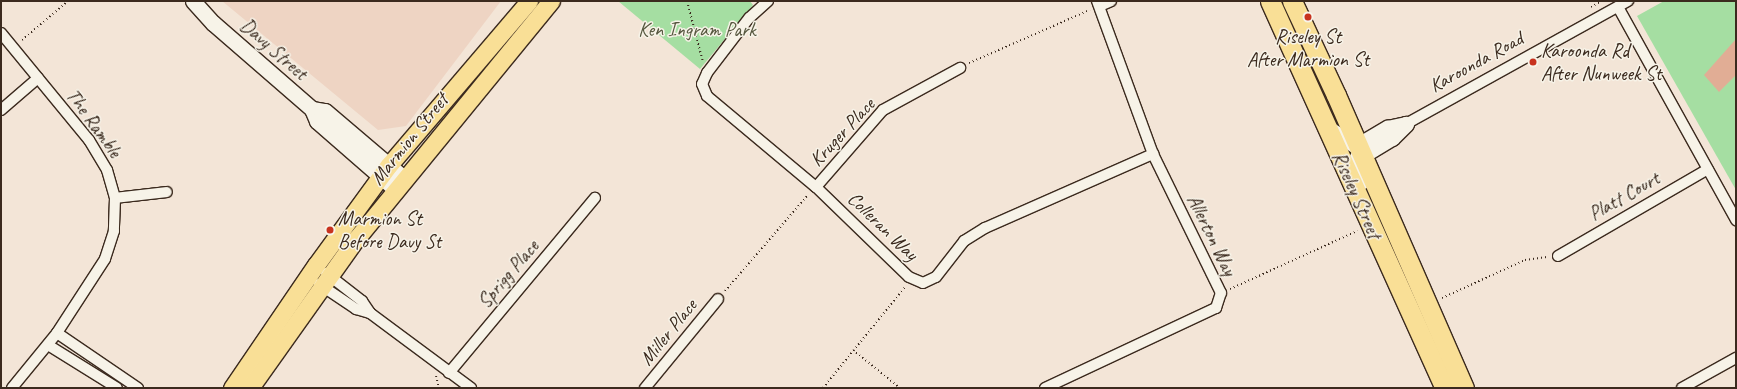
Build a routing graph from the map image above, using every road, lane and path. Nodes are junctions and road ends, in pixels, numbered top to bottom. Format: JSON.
{"nodes":[{"id":1,"x":68,"y":1,"type":"edge"},
{"id":2,"x":192,"y":1,"type":"edge"},
{"id":3,"x":529,"y":1,"type":"edge"},
{"id":4,"x":551,"y":1,"type":"edge"},
{"id":5,"x":687,"y":1,"type":"edge"},
{"id":6,"x":768,"y":1,"type":"edge"},
{"id":7,"x":1111,"y":1,"type":"edge"},
{"id":8,"x":1270,"y":1,"type":"edge"},
{"id":9,"x":1292,"y":1,"type":"edge"},
{"id":10,"x":1628,"y":1,"type":"edge"},
{"id":11,"x":1098,"y":3,"type":"edge"},
{"id":12,"x":1618,"y":7,"type":"junction"},
{"id":13,"x":1,"y":33,"type":"edge"},
{"id":14,"x":13,"y":48,"type":"junction"},
{"id":15,"x":960,"y":68,"type":"joint"},
{"id":16,"x":707,"y":73,"type":"junction"},
{"id":17,"x":38,"y":78,"type":"junction"},
{"id":18,"x":1,"y":110,"type":"edge"},
{"id":19,"x":1406,"y":124,"type":"joint"},
{"id":20,"x":1328,"y":128,"type":"junction"},
{"id":21,"x":1359,"y":148,"type":"junction"},
{"id":22,"x":1153,"y":154,"type":"junction"},
{"id":23,"x":1708,"y":169,"type":"junction"},
{"id":24,"x":385,"y":171,"type":"junction"},
{"id":25,"x":401,"y":184,"type":"junction"},
{"id":26,"x":816,"y":187,"type":"junction"},
{"id":27,"x":167,"y":192,"type":"dead end"},
{"id":28,"x":116,"y":198,"type":"junction"},
{"id":29,"x":594,"y":198,"type":"dead end"},
{"id":30,"x":1736,"y":220,"type":"edge"},
{"id":31,"x":1363,"y":224,"type":"junction"},
{"id":32,"x":1558,"y":256,"type":"joint"},
{"id":33,"x":318,"y":275,"type":"junction"},
{"id":34,"x":909,"y":277,"type":"junction"},
{"id":35,"x":1221,"y":293,"type":"junction"},
{"id":36,"x":718,"y":299,"type":"joint"},
{"id":37,"x":1437,"y":300,"type":"dead end"},
{"id":38,"x":57,"y":333,"type":"junction"},
{"id":39,"x":48,"y":345,"type":"junction"},
{"id":40,"x":853,"y":350,"type":"junction"},
{"id":41,"x":1736,"y":358,"type":"edge"},
{"id":42,"x":449,"y":373,"type":"junction"},
{"id":43,"x":12,"y":388,"type":"edge"},
{"id":44,"x":117,"y":388,"type":"edge"},
{"id":45,"x":138,"y":388,"type":"edge"},
{"id":46,"x":232,"y":388,"type":"edge"},
{"id":47,"x":250,"y":388,"type":"edge"},
{"id":48,"x":471,"y":388,"type":"edge"},
{"id":49,"x":645,"y":388,"type":"edge"},
{"id":50,"x":823,"y":388,"type":"edge"},
{"id":51,"x":900,"y":388,"type":"edge"},
{"id":52,"x":1045,"y":388,"type":"edge"},
{"id":53,"x":1445,"y":388,"type":"edge"},
{"id":54,"x":1464,"y":388,"type":"edge"},
{"id":55,"x":1682,"y":388,"type":"edge"}],
"edges":[{"from":1,"to":14,"type":"path"},
{"from":2,"to":24,"type":"street","name":"Davy Street"},
{"from":3,"to":24,"type":"main road","name":"Marmion Street"},
{"from":4,"to":25,"type":"main road","name":"Marmion Street"},
{"from":5,"to":16,"type":"path"},
{"from":6,"to":16,"type":"street"},
{"from":7,"to":11,"type":"street"},
{"from":8,"to":20,"type":"highway","name":"Riseley Street"},
{"from":9,"to":21,"type":"highway","name":"Riseley Street"},
{"from":10,"to":12,"type":"street","name":"Karoonda Road"},
{"from":11,"to":15,"type":"path"},
{"from":11,"to":22,"type":"street","name":"Allerton Way"},
{"from":12,"to":19,"type":"street","name":"Karoonda Road"},
{"from":12,"to":23,"type":"street"},
{"from":13,"to":14,"type":"street","name":"The Ramble"},
{"from":14,"to":17,"type":"street","name":"The Ramble"},
{"from":15,"to":26,"type":"street","name":"Kruger Place"},
{"from":16,"to":26,"type":"street","name":"Colleran Way"},
{"from":17,"to":18,"type":"street"},
{"from":17,"to":28,"type":"street","name":"The Ramble"},
{"from":19,"to":21,"type":"street","name":"Karoonda Road"},
{"from":20,"to":21,"type":"street"},
{"from":20,"to":31,"type":"highway","name":"Riseley Street"},
{"from":21,"to":31,"type":"street"},
{"from":21,"to":54,"type":"highway","name":"Riseley Street"},
{"from":22,"to":34,"type":"street","name":"Colleran Way"},
{"from":22,"to":35,"type":"street","name":"Allerton Way"},
{"from":23,"to":30,"type":"street"},
{"from":23,"to":32,"type":"street","name":"Platt Court"},
{"from":24,"to":25,"type":"street","name":"Davy Street"},
{"from":24,"to":33,"type":"main road","name":"Marmion Street"},
{"from":25,"to":33,"type":"main road","name":"Marmion Street"},
{"from":26,"to":34,"type":"street","name":"Colleran Way"},
{"from":26,"to":36,"type":"path"},
{"from":27,"to":28,"type":"street"},
{"from":28,"to":38,"type":"street","name":"The Ramble"},
{"from":29,"to":42,"type":"street","name":"Sprigg Place"},
{"from":31,"to":35,"type":"path"},
{"from":31,"to":53,"type":"highway","name":"Riseley Street"},
{"from":32,"to":37,"type":"path"},
{"from":33,"to":42,"type":"street"},
{"from":33,"to":46,"type":"main road","name":"Marmion Street"},
{"from":33,"to":47,"type":"main road","name":"Marmion Street"},
{"from":34,"to":40,"type":"path"},
{"from":35,"to":52,"type":"street","name":"Allerton Way"},
{"from":36,"to":49,"type":"street","name":"Miller Place"},
{"from":38,"to":39,"type":"street","name":"The Ramble"},
{"from":38,"to":45,"type":"street"},
{"from":39,"to":43,"type":"street","name":"The Ramble"},
{"from":39,"to":44,"type":"street"},
{"from":40,"to":50,"type":"path"},
{"from":40,"to":51,"type":"path"},
{"from":41,"to":55,"type":"street"},
{"from":42,"to":48,"type":"street"}]}
